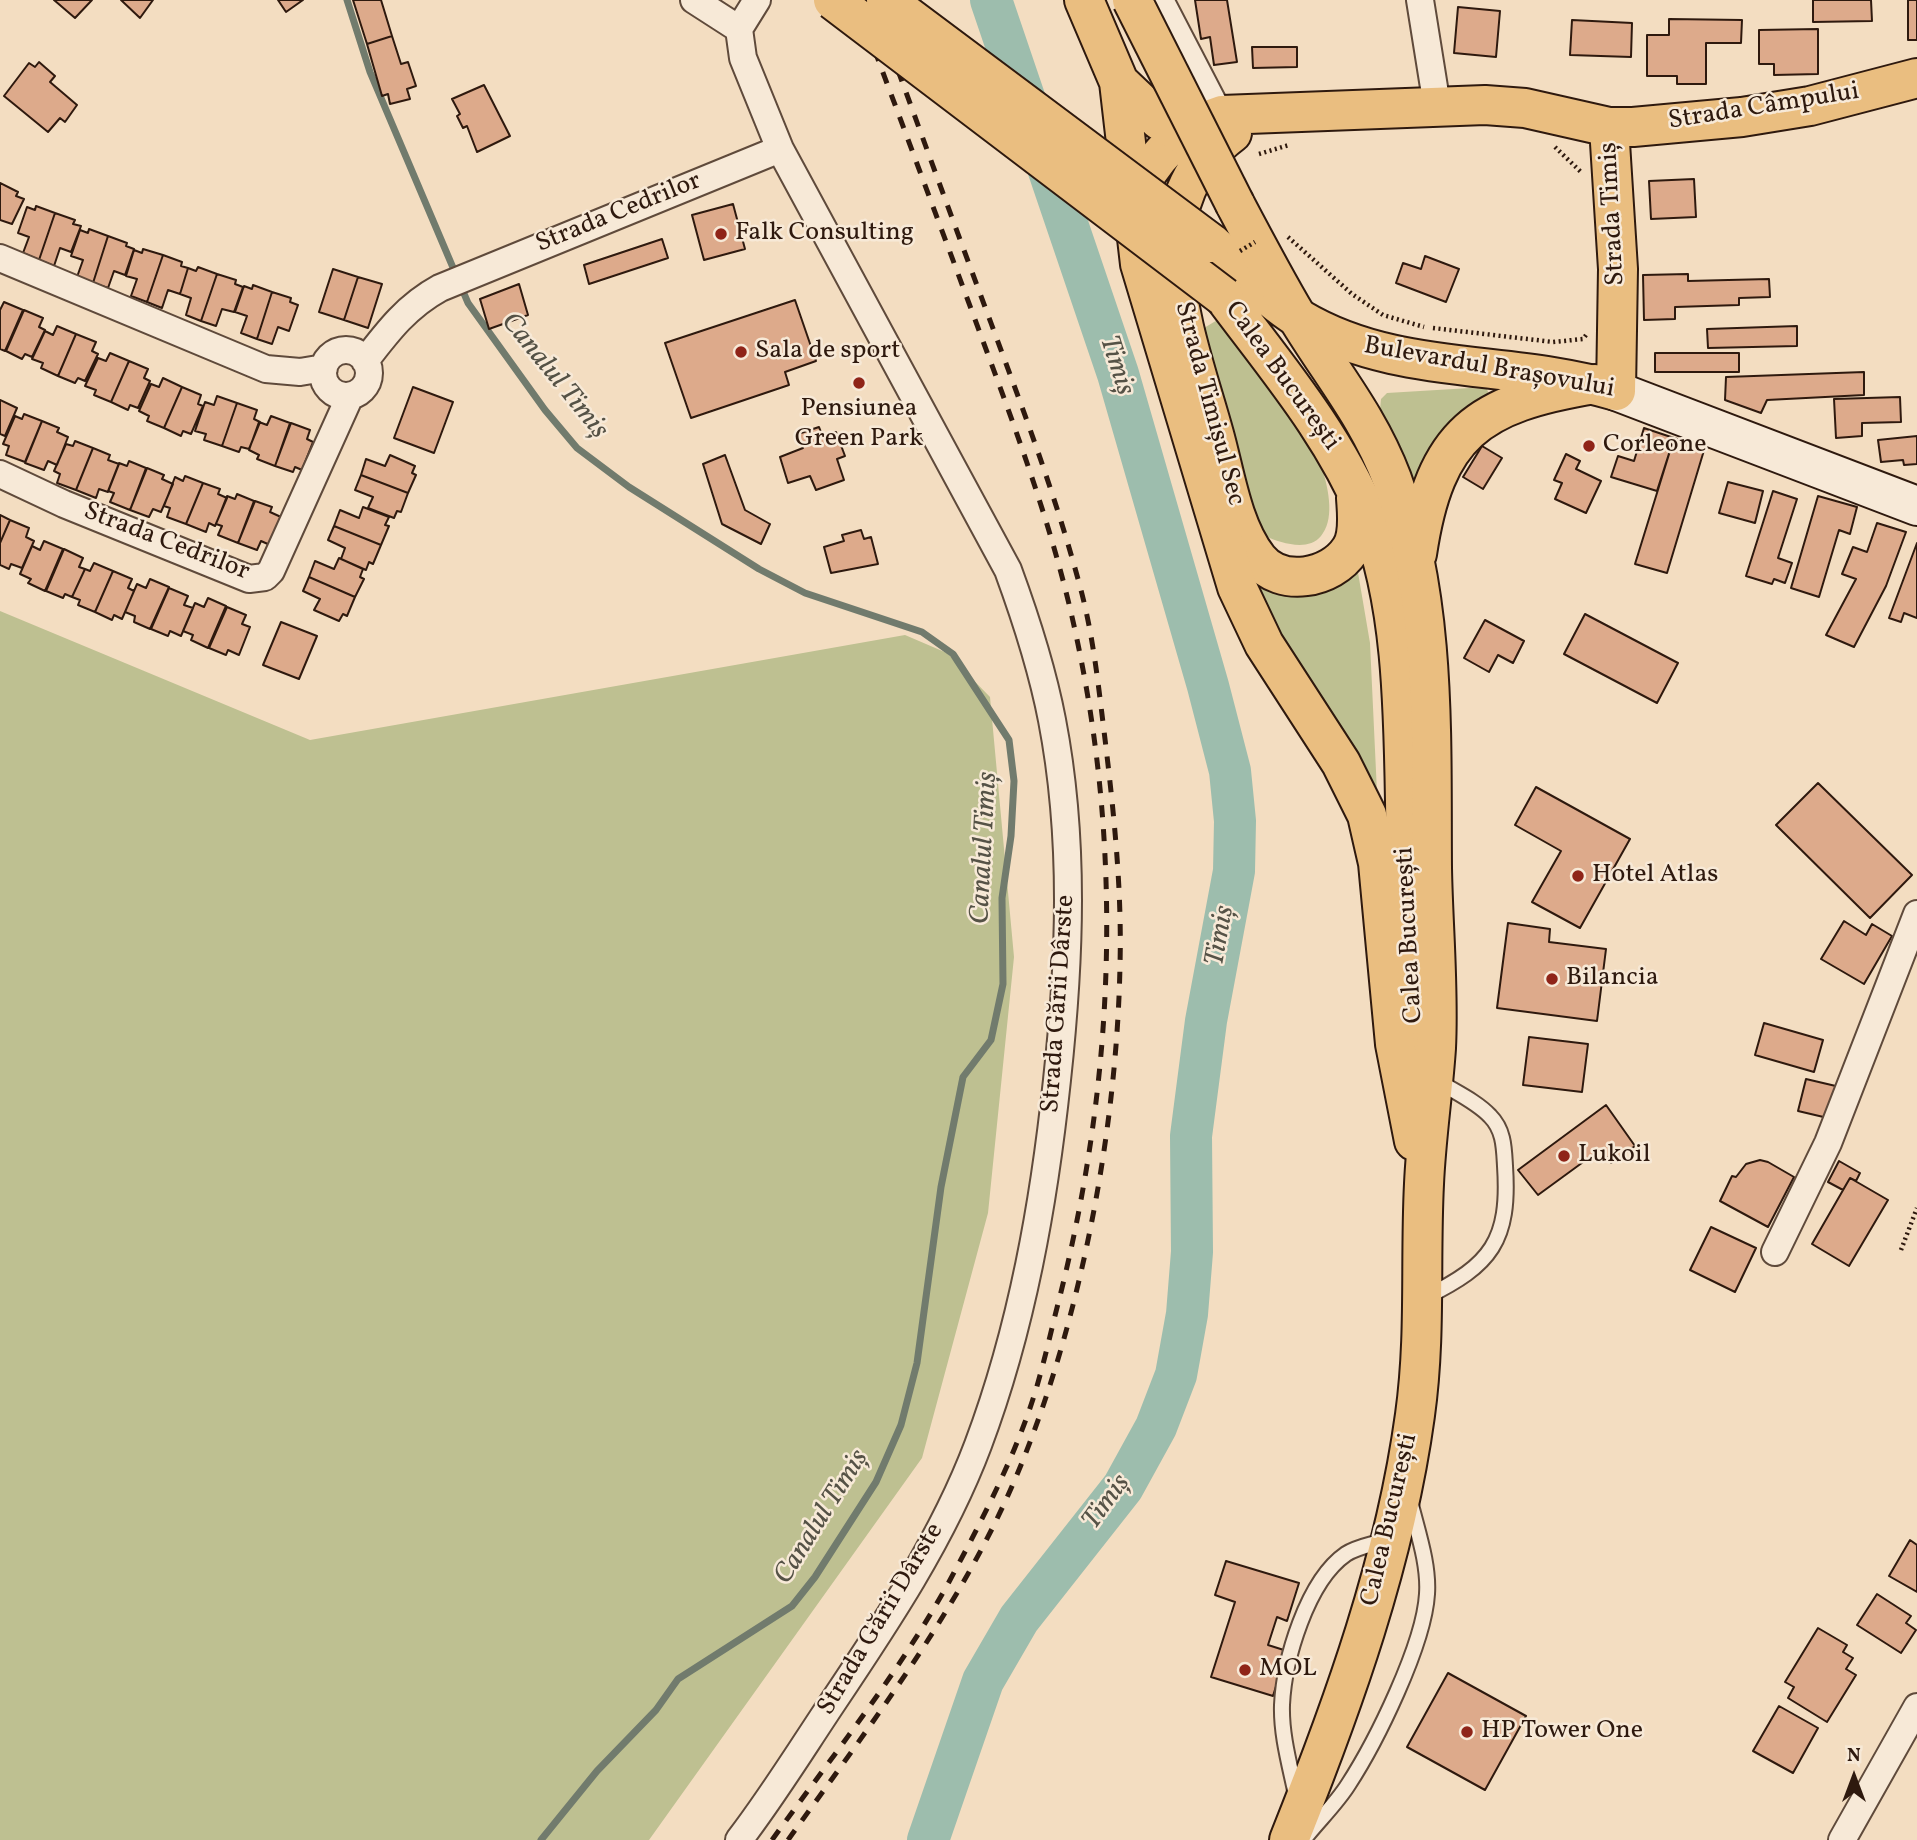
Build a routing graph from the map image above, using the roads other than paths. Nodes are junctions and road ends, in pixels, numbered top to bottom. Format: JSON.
{"nodes":[{"id":1,"x":694,"y":0,"type":"edge"},
{"id":2,"x":757,"y":0,"type":"edge"},
{"id":3,"x":833,"y":0,"type":"edge"},
{"id":4,"x":887,"y":0,"type":"edge"},
{"id":5,"x":1084,"y":0,"type":"edge"},
{"id":6,"x":1132,"y":0,"type":"edge"},
{"id":7,"x":1160,"y":0,"type":"edge"},
{"id":8,"x":1420,"y":0,"type":"edge"},
{"id":9,"x":739,"y":29,"type":"junction"},
{"id":10,"x":1917,"y":78,"type":"edge"},
{"id":11,"x":1119,"y":82,"type":"junction"},
{"id":12,"x":1437,"y":106,"type":"junction"},
{"id":13,"x":1248,"y":113,"type":"junction"},
{"id":14,"x":1609,"y":127,"type":"junction"},
{"id":15,"x":1196,"y":143,"type":"junction"},
{"id":16,"x":780,"y":149,"type":"junction"},
{"id":17,"x":1132,"y":200,"type":"junction"},
{"id":18,"x":0,"y":258,"type":"edge"},
{"id":19,"x":1298,"y":318,"type":"junction"},
{"id":20,"x":365,"y":361,"type":"junction"},
{"id":21,"x":324,"y":368,"type":"junction"},
{"id":22,"x":1605,"y":387,"type":"junction"},
{"id":23,"x":351,"y":396,"type":"junction"},
{"id":24,"x":0,"y":474,"type":"edge"},
{"id":25,"x":1356,"y":489,"type":"junction"},
{"id":26,"x":1917,"y":506,"type":"edge"},
{"id":27,"x":1416,"y":560,"type":"junction"},
{"id":28,"x":1917,"y":914,"type":"edge"},
{"id":29,"x":1433,"y":1077,"type":"junction"},
{"id":30,"x":1424,"y":1187,"type":"junction"},
{"id":31,"x":1775,"y":1252,"type":"dead end"},
{"id":32,"x":1424,"y":1297,"type":"junction"},
{"id":33,"x":1405,"y":1476,"type":"junction"},
{"id":34,"x":1391,"y":1539,"type":"junction"},
{"id":35,"x":1917,"y":1707,"type":"edge"},
{"id":36,"x":1297,"y":1831,"type":"edge"},
{"id":37,"x":739,"y":1840,"type":"edge"},
{"id":38,"x":1842,"y":1840,"type":"edge"}],
"edges":[{"from":1,"to":9,"type":"street"},
{"from":2,"to":9,"type":"street"},
{"from":3,"to":25,"type":"main road","name":"Calea București","bridge":true},
{"from":4,"to":19,"type":"main road","name":"Calea București","bridge":true},
{"from":5,"to":11,"type":"main road"},
{"from":6,"to":19,"type":"main road","bridge":true},
{"from":7,"to":13,"type":"street"},
{"from":8,"to":12,"type":"street"},
{"from":9,"to":16,"type":"street","name":"Strada Gării Dârste"},
{"from":10,"to":14,"type":"main road","name":"Strada Câmpului"},
{"from":11,"to":15,"type":"main road"},
{"from":11,"to":17,"type":"main road"},
{"from":12,"to":13,"type":"main road","name":"Strada Timiș"},
{"from":12,"to":14,"type":"main road","name":"Strada Timiș"},
{"from":13,"to":15,"type":"main road","name":"Strada Timiș"},
{"from":14,"to":22,"type":"main road","name":"Strada Timiș"},
{"from":15,"to":17,"type":"main road"},
{"from":15,"to":25,"type":"main road","name":"Strada Timișul Sec"},
{"from":16,"to":20,"type":"street","name":"Strada Cedrilor"},
{"from":16,"to":37,"type":"street","name":"Strada Gării Dârste"},
{"from":17,"to":30,"type":"main road"},
{"from":18,"to":21,"type":"street"},
{"from":19,"to":22,"type":"main road","name":"Bulevardul Brașovului"},
{"from":19,"to":27,"type":"main road","name":"Calea București"},
{"from":20,"to":21,"type":"street"},
{"from":20,"to":23,"type":"street"},
{"from":21,"to":23,"type":"street"},
{"from":22,"to":26,"type":"main road","name":"Bulevardul Brașovului"},
{"from":22,"to":27,"type":"main road"},
{"from":23,"to":24,"type":"street","name":"Strada Cedrilor"},
{"from":25,"to":30,"type":"main road","name":"Calea București"},
{"from":27,"to":29,"type":"main road","name":"Calea București"},
{"from":28,"to":31,"type":"street"},
{"from":29,"to":30,"type":"main road","name":"Calea București"},
{"from":29,"to":32,"type":"lane"},
{"from":30,"to":32,"type":"main road","name":"Calea București"},
{"from":32,"to":33,"type":"main road","name":"Calea București"},
{"from":33,"to":34,"type":"main road","name":"Calea București"},
{"from":33,"to":36,"type":"lane"},
{"from":34,"to":36,"type":"main road","name":"Calea București"},
{"from":34,"to":36,"type":"lane"},
{"from":35,"to":38,"type":"street"}]}
